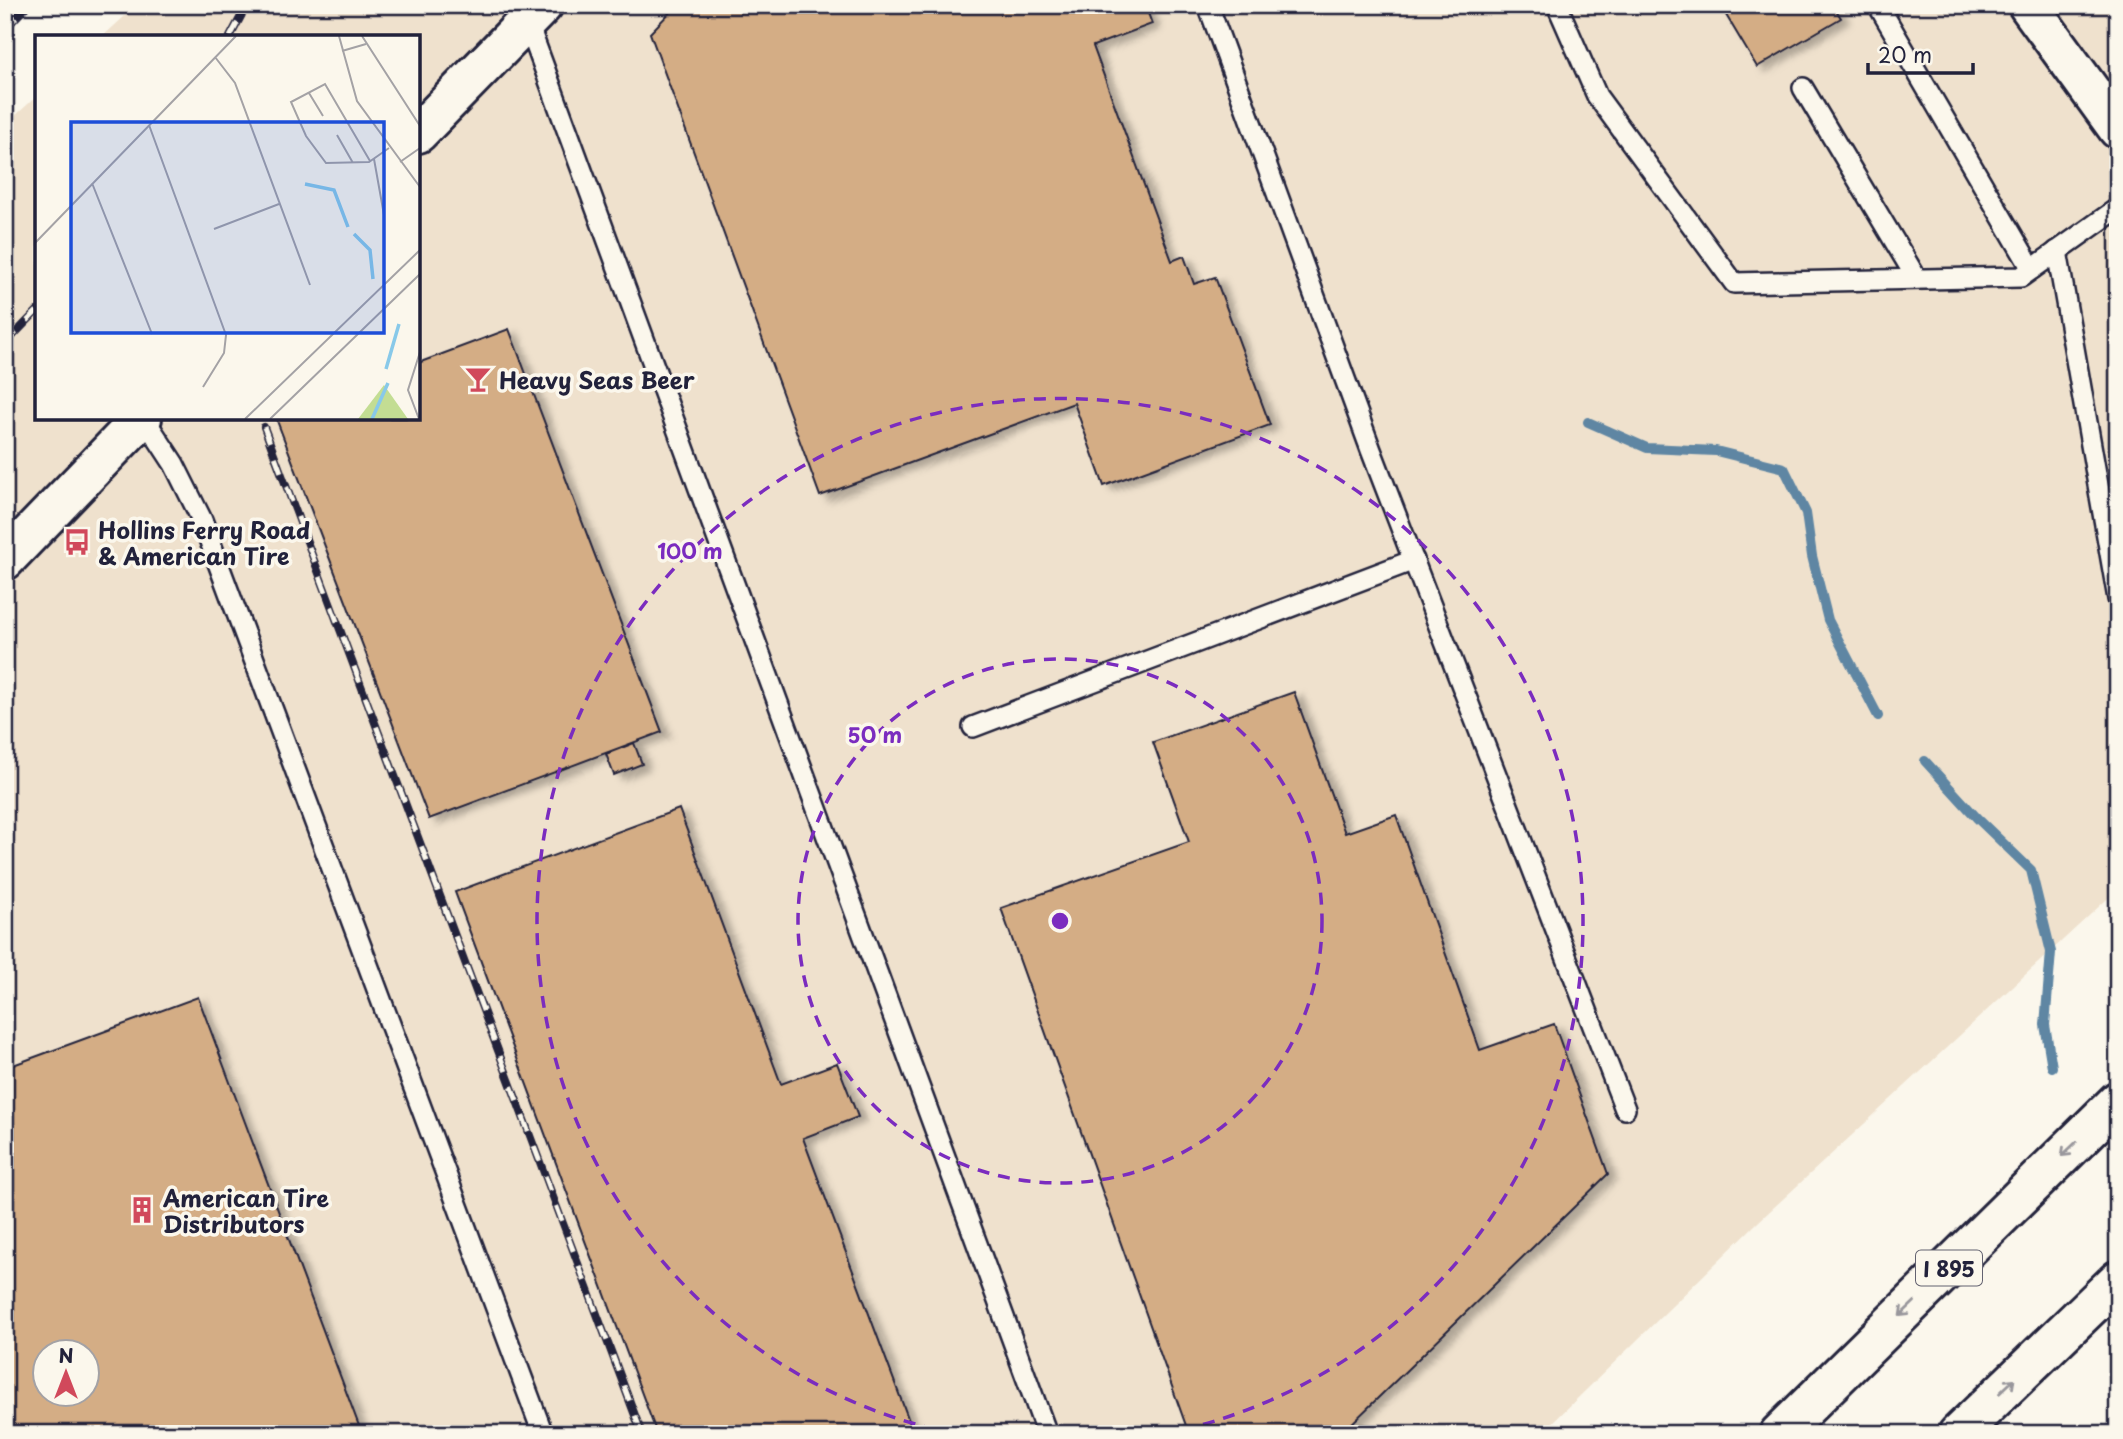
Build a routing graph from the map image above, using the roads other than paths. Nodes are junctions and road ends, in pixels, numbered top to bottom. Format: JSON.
{"nodes":[{"id":1,"x":1208,"y":5,"type":"edge"},
{"id":2,"x":1557,"y":5,"type":"edge"},
{"id":3,"x":1878,"y":5,"type":"edge"},
{"id":4,"x":2028,"y":5,"type":"edge"},
{"id":5,"x":535,"y":13,"type":"edge"},
{"id":6,"x":1803,"y":88,"type":"dead end"},
{"id":7,"x":2118,"y":129,"type":"edge"},
{"id":8,"x":420,"y":131,"type":"edge"},
{"id":9,"x":2118,"y":208,"type":"edge"},
{"id":10,"x":2057,"y":251,"type":"junction"},
{"id":11,"x":2032,"y":269,"type":"junction"},
{"id":12,"x":1917,"y":279,"type":"junction"},
{"id":13,"x":141,"y":420,"type":"edge"},
{"id":14,"x":144,"y":420,"type":"edge"},
{"id":15,"x":5,"y":560,"type":"edge"},
{"id":16,"x":1413,"y":560,"type":"junction"},
{"id":17,"x":2118,"y":599,"type":"edge"},
{"id":18,"x":973,"y":727,"type":"dead end"},
{"id":19,"x":2118,"y":1101,"type":"edge"},
{"id":20,"x":1625,"y":1109,"type":"dead end"},
{"id":21,"x":2118,"y":1280,"type":"edge"},
{"id":22,"x":543,"y":1434,"type":"edge"},
{"id":23,"x":1047,"y":1434,"type":"edge"},
{"id":24,"x":1779,"y":1434,"type":"edge"},
{"id":25,"x":1958,"y":1434,"type":"edge"}],
"edges":[{"from":1,"to":16,"type":"lane"},
{"from":2,"to":12,"type":"lane"},
{"from":3,"to":11,"type":"lane"},
{"from":4,"to":7,"type":"main road"},
{"from":5,"to":8,"type":"main road"},
{"from":5,"to":23,"type":"lane"},
{"from":6,"to":12,"type":"lane"},
{"from":9,"to":10,"type":"lane"},
{"from":10,"to":11,"type":"lane"},
{"from":10,"to":17,"type":"lane"},
{"from":11,"to":12,"type":"lane"},
{"from":13,"to":15,"type":"main road"},
{"from":14,"to":22,"type":"lane"},
{"from":16,"to":18,"type":"lane"},
{"from":16,"to":20,"type":"lane"},
{"from":19,"to":24,"type":"main road","number":"I 895","one_way":true},
{"from":25,"to":21,"type":"main road","one_way":true}]}
